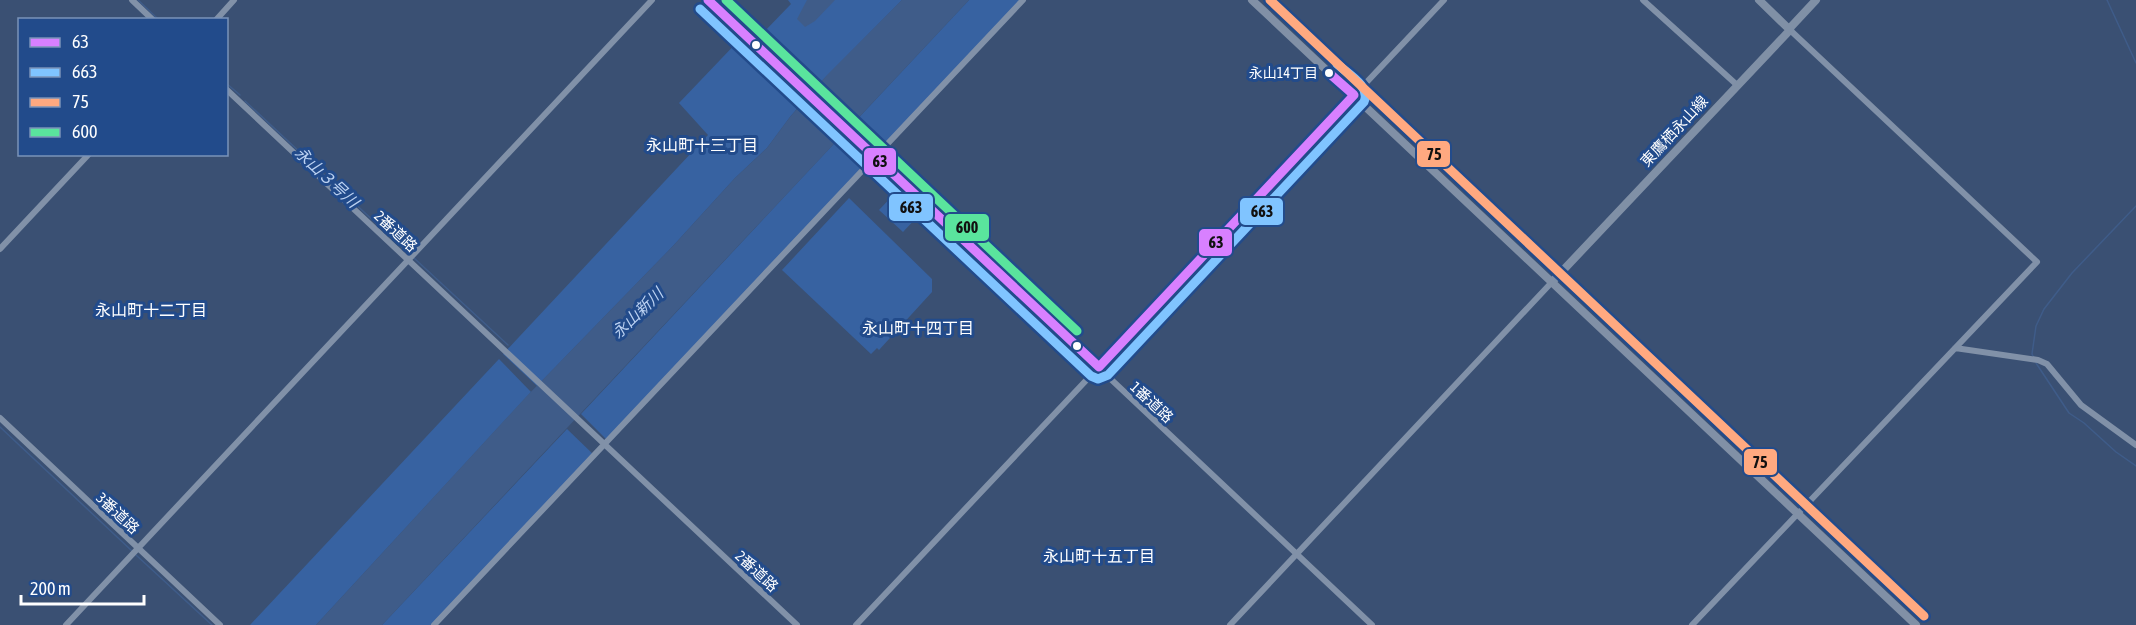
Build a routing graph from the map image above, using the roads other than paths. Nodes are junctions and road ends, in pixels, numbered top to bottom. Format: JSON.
{"nodes":[{"id":1,"x":132,"y":0,"type":"edge"},
{"id":2,"x":234,"y":0,"type":"edge"},
{"id":3,"x":652,"y":0,"type":"edge"},
{"id":4,"x":708,"y":0,"type":"edge"},
{"id":5,"x":1023,"y":0,"type":"edge"},
{"id":6,"x":1252,"y":0,"type":"edge"},
{"id":7,"x":1444,"y":0,"type":"edge"},
{"id":8,"x":1643,"y":0,"type":"edge"},
{"id":9,"x":1759,"y":0,"type":"edge"},
{"id":10,"x":1816,"y":0,"type":"edge"},
{"id":11,"x":151,"y":18,"type":"edge"},
{"id":12,"x":218,"y":18,"type":"edge"},
{"id":13,"x":1790,"y":29,"type":"junction"},
{"id":14,"x":1737,"y":85,"type":"junction"},
{"id":15,"x":228,"y":91,"type":"edge"},
{"id":16,"x":1354,"y":95,"type":"junction"},
{"id":17,"x":87,"y":156,"type":"edge"},
{"id":18,"x":875,"y":158,"type":"junction"},
{"id":19,"x":0,"y":249,"type":"edge"},
{"id":20,"x":408,"y":260,"type":"junction"},
{"id":21,"x":1552,"y":282,"type":"junction"},
{"id":22,"x":1954,"y":348,"type":"junction"},
{"id":23,"x":1099,"y":367,"type":"junction"},
{"id":24,"x":0,"y":418,"type":"edge"},
{"id":25,"x":604,"y":445,"type":"junction"},
{"id":26,"x":2136,"y":445,"type":"edge"},
{"id":27,"x":1798,"y":514,"type":"junction"},
{"id":28,"x":135,"y":551,"type":"junction"},
{"id":29,"x":1297,"y":554,"type":"junction"},
{"id":30,"x":66,"y":625,"type":"edge"},
{"id":31,"x":220,"y":625,"type":"edge"},
{"id":32,"x":434,"y":625,"type":"edge"},
{"id":33,"x":797,"y":625,"type":"edge"},
{"id":34,"x":856,"y":625,"type":"edge"},
{"id":35,"x":1230,"y":625,"type":"edge"},
{"id":36,"x":1372,"y":625,"type":"edge"},
{"id":37,"x":1692,"y":625,"type":"edge"},
{"id":38,"x":1916,"y":625,"type":"edge"}],
"edges":[{"from":1,"to":11,"type":"street"},
{"from":2,"to":12,"type":"street"},
{"from":3,"to":20,"type":"street"},
{"from":4,"to":18,"type":"street","name":"1番道路"},
{"from":5,"to":18,"type":"street"},
{"from":6,"to":16,"type":"highway"},
{"from":7,"to":16,"type":"street"},
{"from":8,"to":14,"type":"street"},
{"from":9,"to":13,"type":"main road"},
{"from":10,"to":13,"type":"main road","name":"東鷹栖永山線"},
{"from":13,"to":14,"type":"main road","name":"東鷹栖永山線"},
{"from":13,"to":22,"type":"street"},
{"from":14,"to":21,"type":"main road","name":"東鷹栖永山線"},
{"from":15,"to":20,"type":"street","name":"2番道路"},
{"from":16,"to":21,"type":"highway"},
{"from":16,"to":23,"type":"street"},
{"from":17,"to":19,"type":"street"},
{"from":18,"to":23,"type":"street","name":"1番道路"},
{"from":18,"to":25,"type":"street"},
{"from":20,"to":25,"type":"street","name":"2番道路"},
{"from":20,"to":28,"type":"street"},
{"from":21,"to":27,"type":"highway"},
{"from":21,"to":29,"type":"street"},
{"from":22,"to":26,"type":"street"},
{"from":22,"to":27,"type":"street"},
{"from":23,"to":29,"type":"street","name":"1番道路"},
{"from":23,"to":34,"type":"street"},
{"from":24,"to":28,"type":"street","name":"3番道路"},
{"from":25,"to":32,"type":"street"},
{"from":25,"to":33,"type":"street","name":"2番道路"},
{"from":27,"to":37,"type":"street"},
{"from":27,"to":38,"type":"highway"},
{"from":28,"to":30,"type":"street"},
{"from":28,"to":31,"type":"street","name":"3番道路"},
{"from":29,"to":35,"type":"street"},
{"from":29,"to":36,"type":"street","name":"1番道路"}]}
